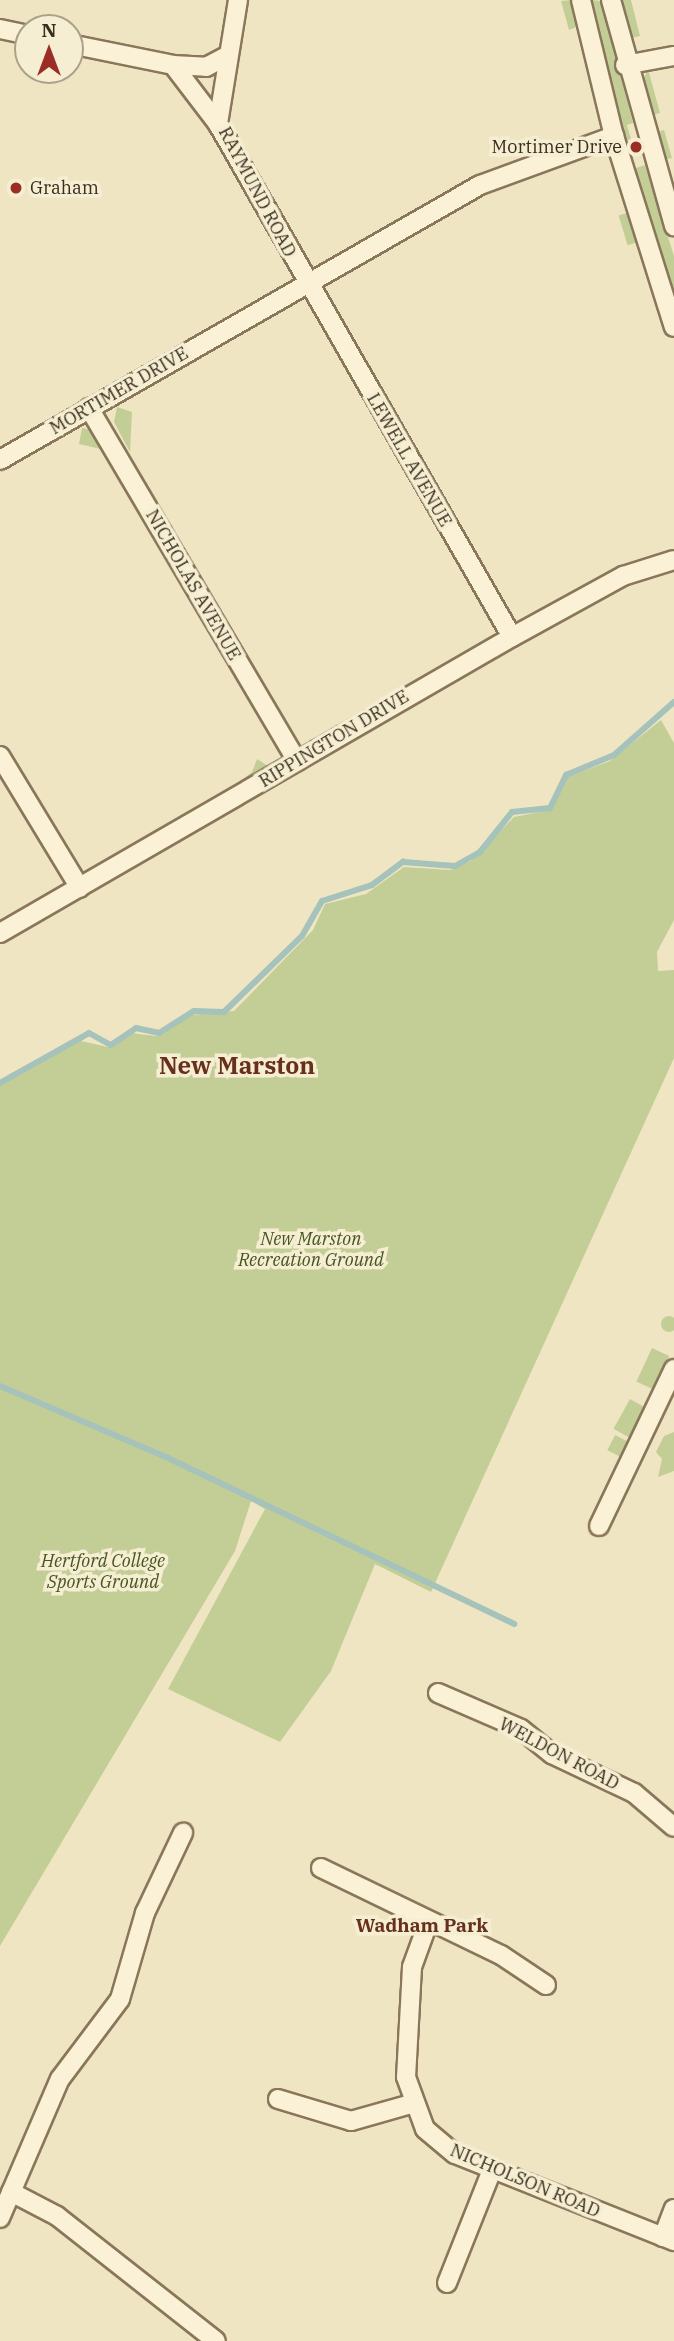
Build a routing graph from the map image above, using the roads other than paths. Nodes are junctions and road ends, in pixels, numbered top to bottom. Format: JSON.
{"nodes":[{"id":1,"x":237,"y":0,"type":"edge"},
{"id":2,"x":581,"y":0,"type":"edge"},
{"id":3,"x":611,"y":0,"type":"edge"},
{"id":4,"x":84,"y":47,"type":"edge"},
{"id":5,"x":674,"y":56,"type":"edge"},
{"id":6,"x":225,"y":57,"type":"junction"},
{"id":7,"x":173,"y":65,"type":"junction"},
{"id":8,"x":625,"y":65,"type":"junction"},
{"id":9,"x":218,"y":124,"type":"junction"},
{"id":10,"x":614,"y":136,"type":"junction"},
{"id":11,"x":674,"y":226,"type":"edge"},
{"id":12,"x":306,"y":283,"type":"junction"},
{"id":13,"x":674,"y":327,"type":"edge"},
{"id":14,"x":89,"y":408,"type":"junction"},
{"id":15,"x":0,"y":460,"type":"edge"},
{"id":16,"x":674,"y":560,"type":"edge"},
{"id":17,"x":512,"y":637,"type":"junction"},
{"id":18,"x":0,"y":757,"type":"edge"},
{"id":19,"x":297,"y":761,"type":"junction"},
{"id":20,"x":80,"y":888,"type":"junction"},
{"id":21,"x":0,"y":933,"type":"edge"},
{"id":22,"x":674,"y":1369,"type":"edge"},
{"id":23,"x":666,"y":1406,"type":"edge"},
{"id":24,"x":599,"y":1526,"type":"dead end"},
{"id":25,"x":438,"y":1693,"type":"dead end"},
{"id":26,"x":674,"y":1826,"type":"edge"},
{"id":27,"x":183,"y":1833,"type":"dead end"},
{"id":28,"x":321,"y":1868,"type":"dead end"},
{"id":29,"x":429,"y":1923,"type":"junction"},
{"id":30,"x":547,"y":1985,"type":"dead end"},
{"id":31,"x":278,"y":2099,"type":"dead end"},
{"id":32,"x":411,"y":2104,"type":"junction"},
{"id":33,"x":492,"y":2170,"type":"junction"},
{"id":34,"x":11,"y":2192,"type":"junction"},
{"id":35,"x":674,"y":2209,"type":"edge"},
{"id":36,"x":0,"y":2218,"type":"edge"},
{"id":37,"x":668,"y":2239,"type":"edge"},
{"id":38,"x":447,"y":2283,"type":"dead end"},
{"id":39,"x":216,"y":2341,"type":"edge"}],
"edges":[{"from":1,"to":6,"type":"street","name":"RAYMUND ROAD"},
{"from":2,"to":10,"type":"street"},
{"from":3,"to":8,"type":"street"},
{"from":4,"to":7,"type":"street"},
{"from":5,"to":8,"type":"street"},
{"from":6,"to":7,"type":"street"},
{"from":6,"to":9,"type":"street","name":"RAYMUND ROAD"},
{"from":7,"to":9,"type":"street"},
{"from":8,"to":11,"type":"street"},
{"from":9,"to":12,"type":"street","name":"RAYMUND ROAD"},
{"from":10,"to":12,"type":"street","name":"MORTIMER DRIVE"},
{"from":10,"to":13,"type":"street"},
{"from":12,"to":14,"type":"street","name":"MORTIMER DRIVE"},
{"from":12,"to":17,"type":"street","name":"LEWELL AVENUE"},
{"from":14,"to":15,"type":"street","name":"MORTIMER DRIVE"},
{"from":14,"to":19,"type":"street","name":"NICHOLAS AVENUE"},
{"from":16,"to":17,"type":"street","name":"RIPPINGTON DRIVE"},
{"from":17,"to":19,"type":"street","name":"RIPPINGTON DRIVE"},
{"from":18,"to":20,"type":"street"},
{"from":19,"to":20,"type":"street","name":"RIPPINGTON DRIVE"},
{"from":20,"to":21,"type":"street","name":"RIPPINGTON DRIVE"},
{"from":22,"to":23,"type":"street"},
{"from":23,"to":24,"type":"street"},
{"from":25,"to":26,"type":"street","name":"WELDON ROAD"},
{"from":27,"to":34,"type":"street"},
{"from":28,"to":29,"type":"street"},
{"from":29,"to":30,"type":"street"},
{"from":29,"to":32,"type":"street","name":"NICHOLSON ROAD"},
{"from":31,"to":32,"type":"street"},
{"from":32,"to":33,"type":"street","name":"NICHOLSON ROAD"},
{"from":33,"to":37,"type":"street","name":"NICHOLSON ROAD"},
{"from":33,"to":38,"type":"street"},
{"from":34,"to":36,"type":"street"},
{"from":34,"to":39,"type":"street"},
{"from":35,"to":37,"type":"street"}]}
